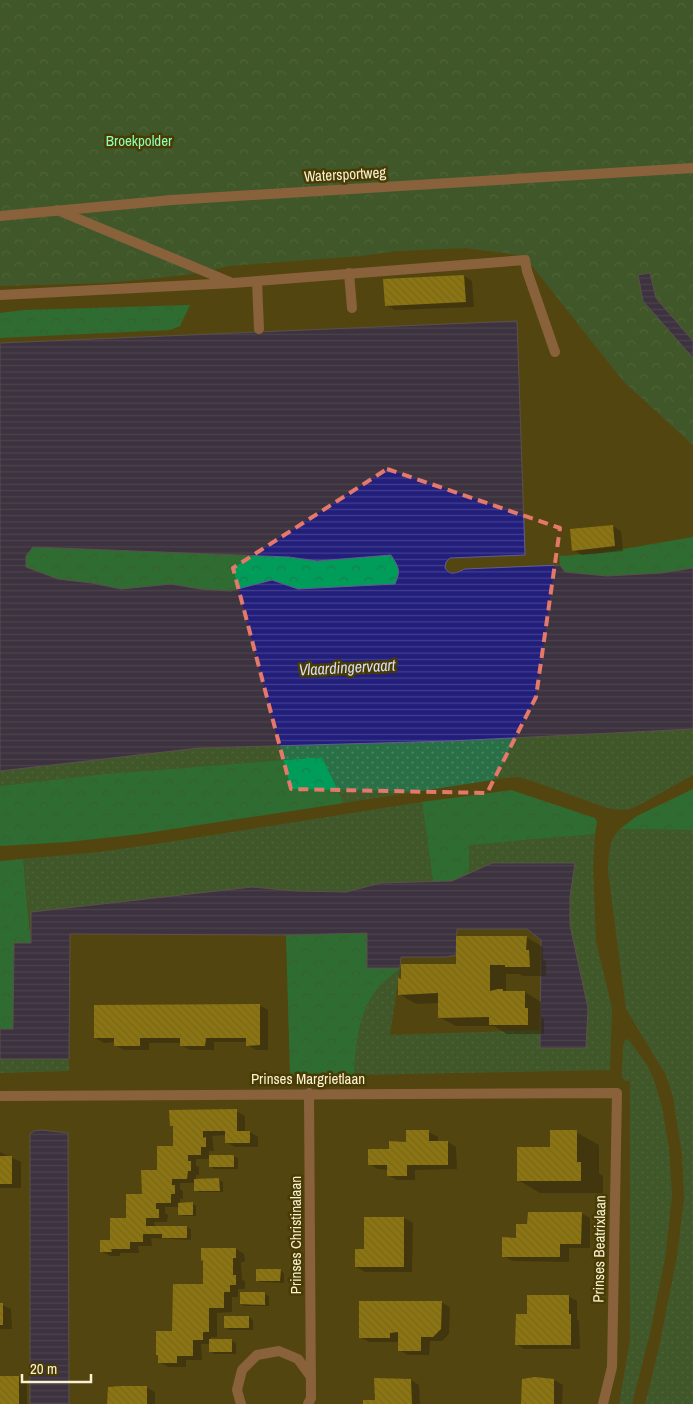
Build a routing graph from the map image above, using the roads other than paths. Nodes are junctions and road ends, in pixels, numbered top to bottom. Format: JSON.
{"nodes":[{"id":1,"x":693,"y":168,"type":"edge"},
{"id":2,"x":56,"y":210,"type":"junction"},
{"id":3,"x":0,"y":216,"type":"edge"},
{"id":4,"x":349,"y":274,"type":"junction"},
{"id":5,"x":257,"y":281,"type":"junction"},
{"id":6,"x":233,"y":283,"type":"junction"},
{"id":7,"x":0,"y":295,"type":"edge"},
{"id":8,"x":352,"y":308,"type":"dead end"},
{"id":9,"x":259,"y":329,"type":"dead end"},
{"id":10,"x":555,"y":352,"type":"dead end"},
{"id":11,"x":617,"y":1092,"type":"joint"},
{"id":12,"x":309,"y":1093,"type":"junction"},
{"id":13,"x":0,"y":1096,"type":"edge"},
{"id":14,"x":311,"y":1377,"type":"junction"},
{"id":15,"x":241,"y":1404,"type":"edge"},
{"id":16,"x":308,"y":1404,"type":"edge"},
{"id":17,"x":603,"y":1404,"type":"edge"}],
"edges":[{"from":1,"to":2,"type":"street","name":"Watersportweg"},
{"from":2,"to":3,"type":"street","name":"Watersportweg"},
{"from":2,"to":6,"type":"street"},
{"from":4,"to":5,"type":"street"},
{"from":4,"to":8,"type":"street"},
{"from":4,"to":10,"type":"street"},
{"from":5,"to":6,"type":"street"},
{"from":5,"to":9,"type":"street"},
{"from":6,"to":7,"type":"street"},
{"from":11,"to":12,"type":"street","name":"Prinses Margrietlaan"},
{"from":11,"to":17,"type":"street","name":"Prinses Beatrixlaan"},
{"from":12,"to":13,"type":"street","name":"Prinses Margrietlaan"},
{"from":12,"to":14,"type":"street","name":"Prinses Christinalaan"},
{"from":14,"to":15,"type":"street"},
{"from":14,"to":16,"type":"street","name":"Prinses Christinalaan"}]}
